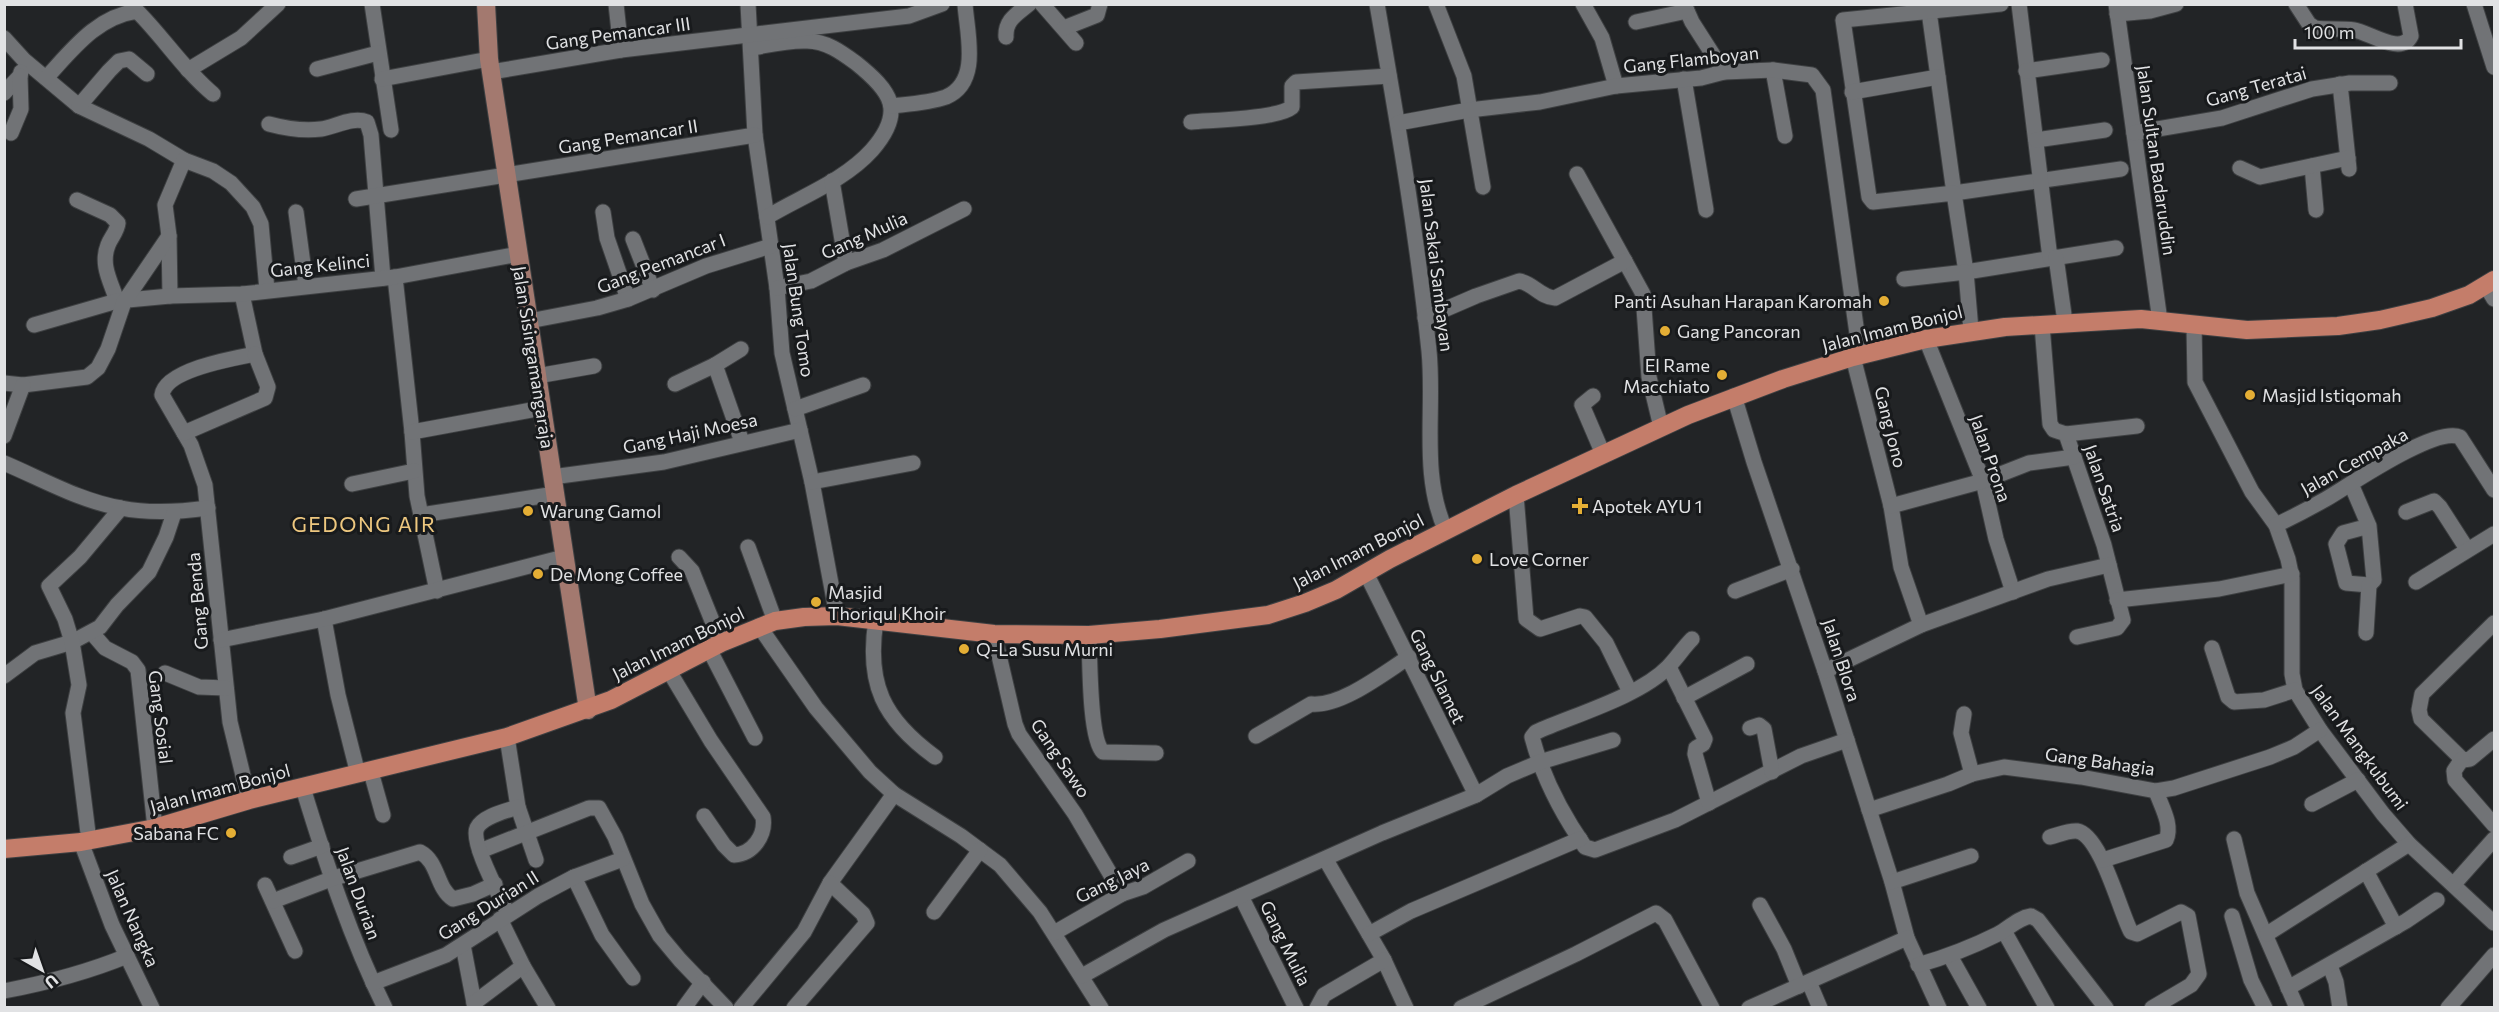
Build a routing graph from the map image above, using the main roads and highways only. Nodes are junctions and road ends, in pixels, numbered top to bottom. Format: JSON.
{"nodes":[{"id":1,"x":486,"y":4,"type":"edge"},
{"id":2,"x":2492,"y":288,"type":"edge"},
{"id":3,"x":588,"y":710,"type":"junction"},
{"id":4,"x":4,"y":849,"type":"edge"}],
"edges":[{"from":1,"to":3,"type":"main road","name":"Jalan Sisingamangaraja"},
{"from":2,"to":3,"type":"highway","name":"Jalan Imam Bonjol"},
{"from":3,"to":4,"type":"highway","name":"Jalan Imam Bonjol"}]}
